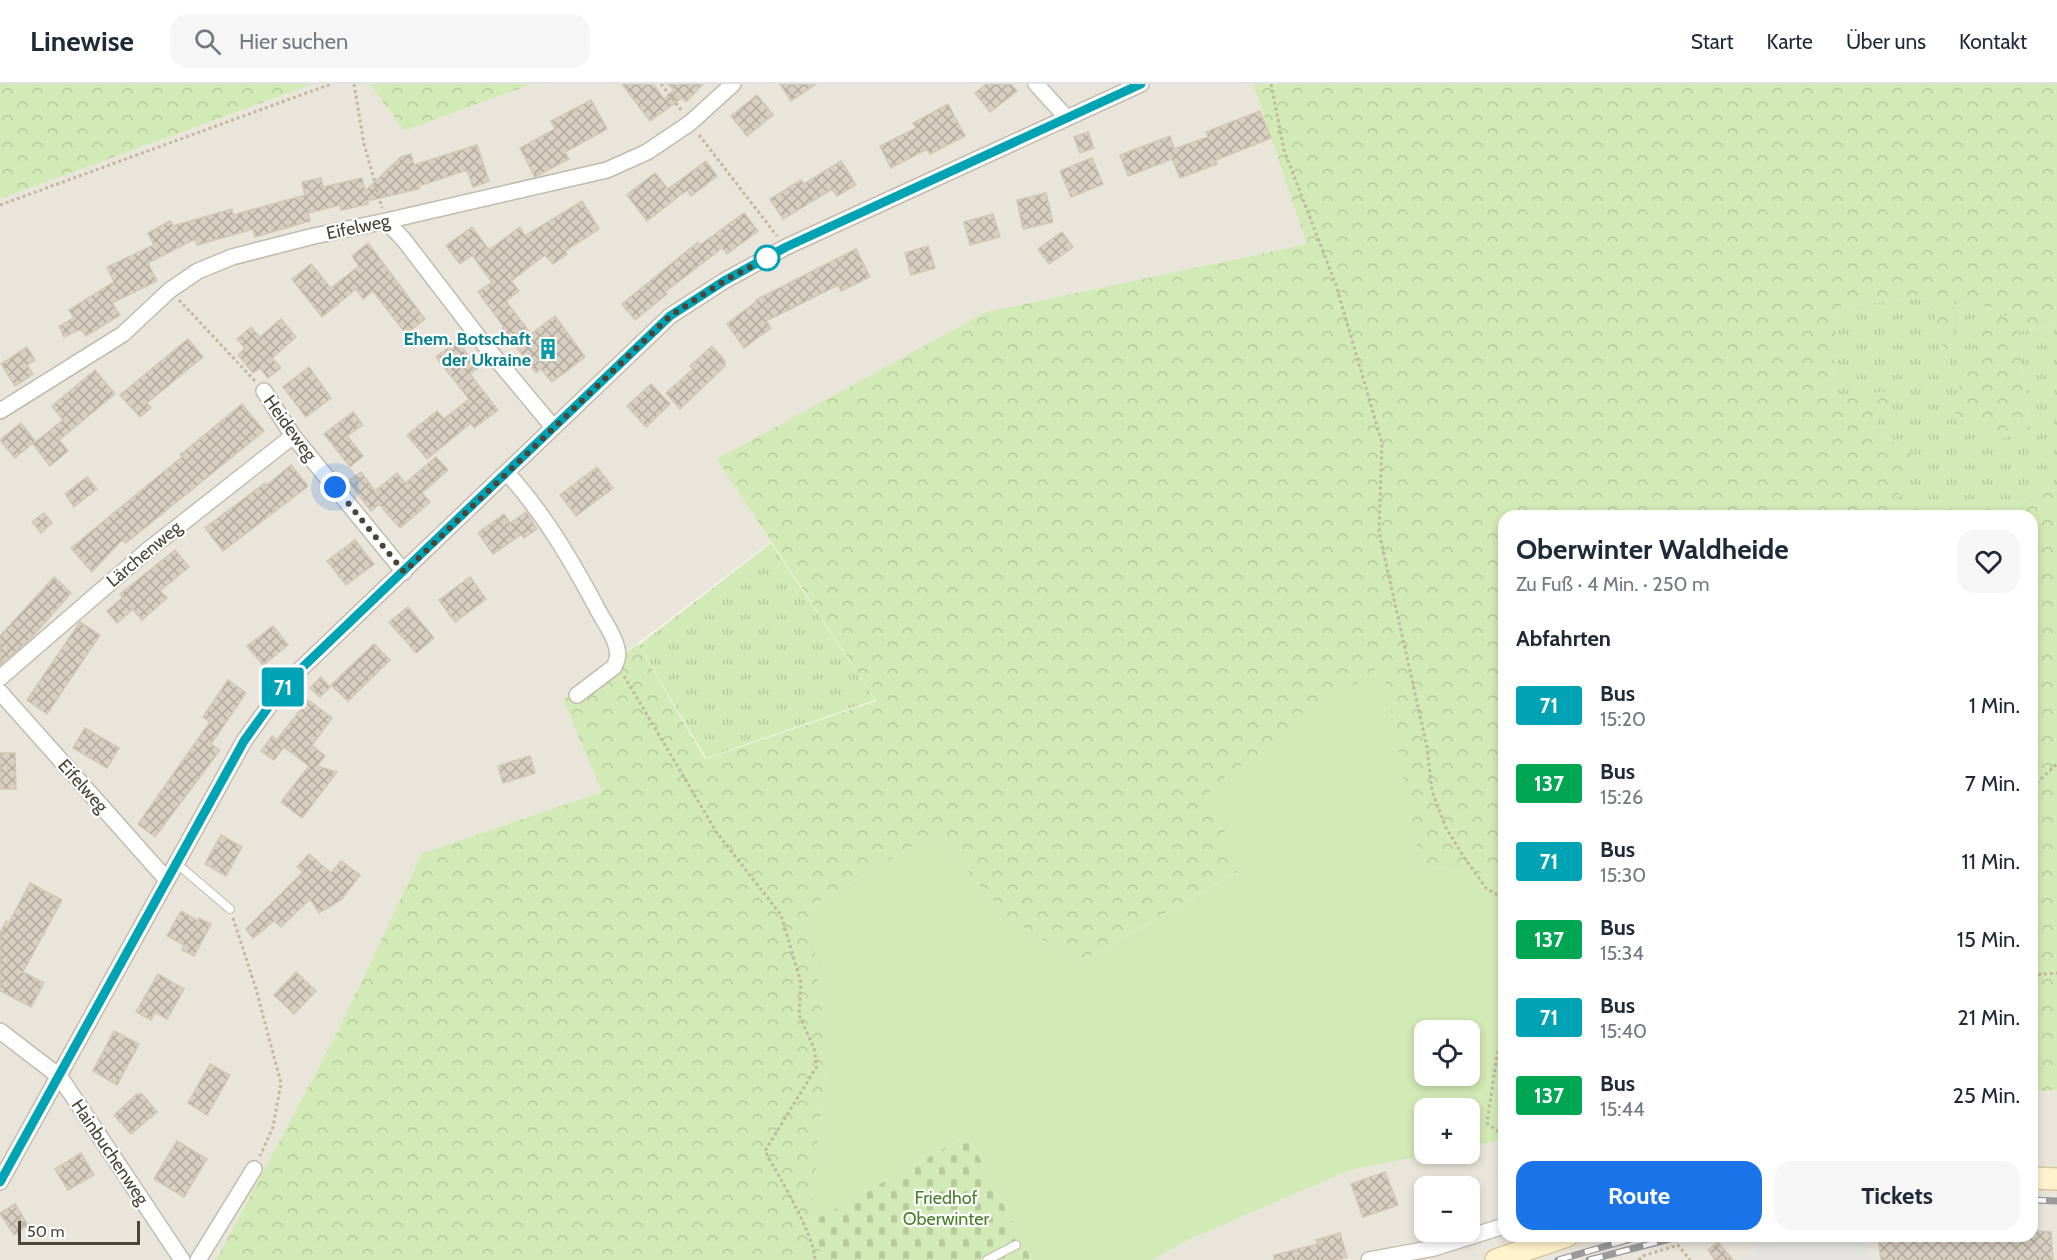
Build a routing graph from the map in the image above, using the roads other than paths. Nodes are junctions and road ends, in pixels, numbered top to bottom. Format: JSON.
{"nodes":[{"id":1,"x":732,"y":84,"type":"edge"},
{"id":2,"x":1036,"y":84,"type":"edge"},
{"id":3,"x":1141,"y":84,"type":"edge"},
{"id":4,"x":1066,"y":117,"type":"junction"},
{"id":5,"x":386,"y":221,"type":"junction"},
{"id":6,"x":264,"y":391,"type":"road end"},
{"id":7,"x":0,"y":411,"type":"edge"},
{"id":8,"x":553,"y":427,"type":"junction"},
{"id":9,"x":293,"y":436,"type":"junction"},
{"id":10,"x":507,"y":473,"type":"junction"},
{"id":11,"x":404,"y":572,"type":"junction"},
{"id":12,"x":0,"y":678,"type":"edge"},
{"id":13,"x":0,"y":692,"type":"edge"},
{"id":14,"x":576,"y":695,"type":"dead end"},
{"id":15,"x":176,"y":862,"type":"junction"},
{"id":16,"x":167,"y":880,"type":"junction"},
{"id":17,"x":230,"y":909,"type":"road end"},
{"id":18,"x":0,"y":1031,"type":"edge"},
{"id":19,"x":60,"y":1077,"type":"junction"},
{"id":20,"x":254,"y":1169,"type":"road end"},
{"id":21,"x":2038,"y":1178,"type":"edge"},
{"id":22,"x":2057,"y":1179,"type":"edge"},
{"id":23,"x":0,"y":1182,"type":"edge"},
{"id":24,"x":1498,"y":1228,"type":"edge"},
{"id":25,"x":1550,"y":1242,"type":"edge"},
{"id":26,"x":1016,"y":1245,"type":"dead end"},
{"id":27,"x":182,"y":1260,"type":"edge"},
{"id":28,"x":198,"y":1260,"type":"edge"},
{"id":29,"x":987,"y":1260,"type":"edge"},
{"id":30,"x":1369,"y":1260,"type":"edge"},
{"id":31,"x":1497,"y":1260,"type":"edge"}],
"edges":[{"from":1,"to":5,"type":"street","name":"Eifelweg"},
{"from":2,"to":4,"type":"street"},
{"from":3,"to":4,"type":"street"},
{"from":4,"to":8,"type":"street"},
{"from":5,"to":7,"type":"street","name":"Eifelweg"},
{"from":5,"to":8,"type":"street"},
{"from":6,"to":9,"type":"street","name":"Heideweg"},
{"from":8,"to":10,"type":"street"},
{"from":9,"to":11,"type":"street","name":"Heideweg"},
{"from":9,"to":12,"type":"street","name":"Lärchenweg"},
{"from":10,"to":11,"type":"street"},
{"from":10,"to":14,"type":"street"},
{"from":11,"to":15,"type":"street"},
{"from":13,"to":16,"type":"street","name":"Eifelweg"},
{"from":15,"to":16,"type":"street"},
{"from":15,"to":17,"type":"lane"},
{"from":16,"to":19,"type":"street"},
{"from":18,"to":19,"type":"street","name":"Hainbuchenweg"},
{"from":19,"to":23,"type":"street"},
{"from":19,"to":27,"type":"street","name":"Hainbuchenweg"},
{"from":20,"to":28,"type":"street"},
{"from":21,"to":22,"type":"street"},
{"from":24,"to":30,"type":"street"},
{"from":25,"to":31,"type":"street"},
{"from":26,"to":29,"type":"lane"}]}
